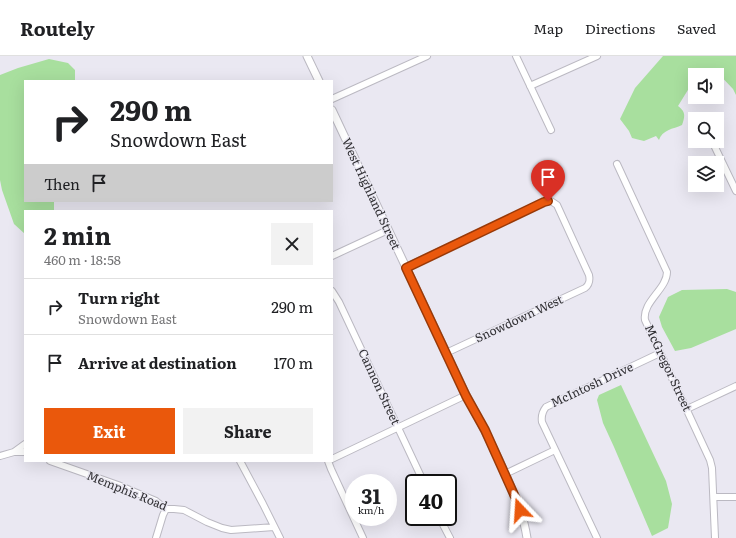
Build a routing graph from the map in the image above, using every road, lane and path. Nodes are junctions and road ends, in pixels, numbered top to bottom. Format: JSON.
{"nodes":[{"id":1,"x":307,"y":56,"type":"edge"},
{"id":2,"x":427,"y":56,"type":"edge"},
{"id":3,"x":516,"y":56,"type":"edge"},
{"id":4,"x":597,"y":56,"type":"edge"},
{"id":5,"x":319,"y":80,"type":"edge"},
{"id":6,"x":530,"y":86,"type":"junction"},
{"id":7,"x":333,"y":98,"type":"edge"},
{"id":8,"x":333,"y":112,"type":"edge"},
{"id":9,"x":551,"y":130,"type":"dead end"},
{"id":10,"x":715,"y":148,"type":"edge"},
{"id":11,"x":617,"y":164,"type":"dead end"},
{"id":12,"x":736,"y":191,"type":"edge"},
{"id":13,"x":388,"y":230,"type":"junction"},
{"id":14,"x":333,"y":256,"type":"edge"},
{"id":15,"x":406,"y":268,"type":"junction"},
{"id":16,"x":333,"y":293,"type":"edge"},
{"id":17,"x":446,"y":353,"type":"junction"},
{"id":18,"x":660,"y":353,"type":"junction"},
{"id":19,"x":736,"y":386,"type":"edge"},
{"id":20,"x":466,"y":396,"type":"junction"},
{"id":21,"x":687,"y":409,"type":"junction"},
{"id":22,"x":398,"y":428,"type":"junction"},
{"id":23,"x":24,"y":445,"type":"edge"},
{"id":24,"x":555,"y":450,"type":"junction"},
{"id":25,"x":14,"y":452,"type":"junction"},
{"id":26,"x":24,"y":452,"type":"edge"},
{"id":27,"x":0,"y":456,"type":"edge"},
{"id":28,"x":333,"y":459,"type":"edge"},
{"id":29,"x":53,"y":462,"type":"edge"},
{"id":30,"x":241,"y":462,"type":"edge"},
{"id":31,"x":328,"y":462,"type":"edge"},
{"id":32,"x":420,"y":474,"type":"edge"},
{"id":33,"x":505,"y":474,"type":"junction"},
{"id":34,"x":714,"y":497,"type":"junction"},
{"id":35,"x":736,"y":497,"type":"edge"},
{"id":36,"x":166,"y":510,"type":"junction"},
{"id":37,"x":444,"y":526,"type":"edge"},
{"id":38,"x":274,"y":527,"type":"junction"},
{"id":39,"x":528,"y":537,"type":"edge"},
{"id":40,"x":156,"y":538,"type":"edge"},
{"id":41,"x":280,"y":538,"type":"edge"},
{"id":42,"x":363,"y":538,"type":"edge"},
{"id":43,"x":450,"y":538,"type":"edge"},
{"id":44,"x":597,"y":538,"type":"edge"},
{"id":45,"x":715,"y":538,"type":"edge"}],
"edges":[{"from":1,"to":5,"type":"street"},
{"from":2,"to":7,"type":"street"},
{"from":3,"to":6,"type":"street"},
{"from":4,"to":6,"type":"street"},
{"from":6,"to":9,"type":"street"},
{"from":8,"to":13,"type":"street","name":"West Highland Street"},
{"from":10,"to":12,"type":"street"},
{"from":11,"to":18,"type":"street","name":"McGregor Street"},
{"from":13,"to":14,"type":"street"},
{"from":13,"to":15,"type":"street","name":"West Highland Street"},
{"from":15,"to":17,"type":"street","name":"West Highland Street"},
{"from":15,"to":17,"type":"street","name":"Snowdown West"},
{"from":16,"to":22,"type":"street","name":"Cannon Street"},
{"from":17,"to":20,"type":"street","name":"West Highland Street"},
{"from":18,"to":21,"type":"street","name":"McGregor Street"},
{"from":18,"to":24,"type":"street","name":"McIntosh Drive"},
{"from":19,"to":21,"type":"street"},
{"from":20,"to":22,"type":"street"},
{"from":20,"to":33,"type":"street","name":"West Highland Street"},
{"from":21,"to":34,"type":"street","name":"McGregor Street"},
{"from":22,"to":28,"type":"street"},
{"from":22,"to":32,"type":"street","name":"Cannon Street"},
{"from":23,"to":25,"type":"street"},
{"from":24,"to":33,"type":"street"},
{"from":24,"to":44,"type":"street","name":"McIntosh Drive"},
{"from":25,"to":26,"type":"street"},
{"from":25,"to":27,"type":"street"},
{"from":29,"to":36,"type":"street","name":"Memphis Road"},
{"from":30,"to":38,"type":"street"},
{"from":31,"to":42,"type":"street"},
{"from":33,"to":39,"type":"street","name":"West Highland Street"},
{"from":34,"to":35,"type":"street"},
{"from":34,"to":45,"type":"street","name":"McGregor Street"},
{"from":36,"to":38,"type":"street","name":"Memphis Road"},
{"from":36,"to":40,"type":"street"},
{"from":37,"to":43,"type":"street"},
{"from":38,"to":41,"type":"street"}]}
